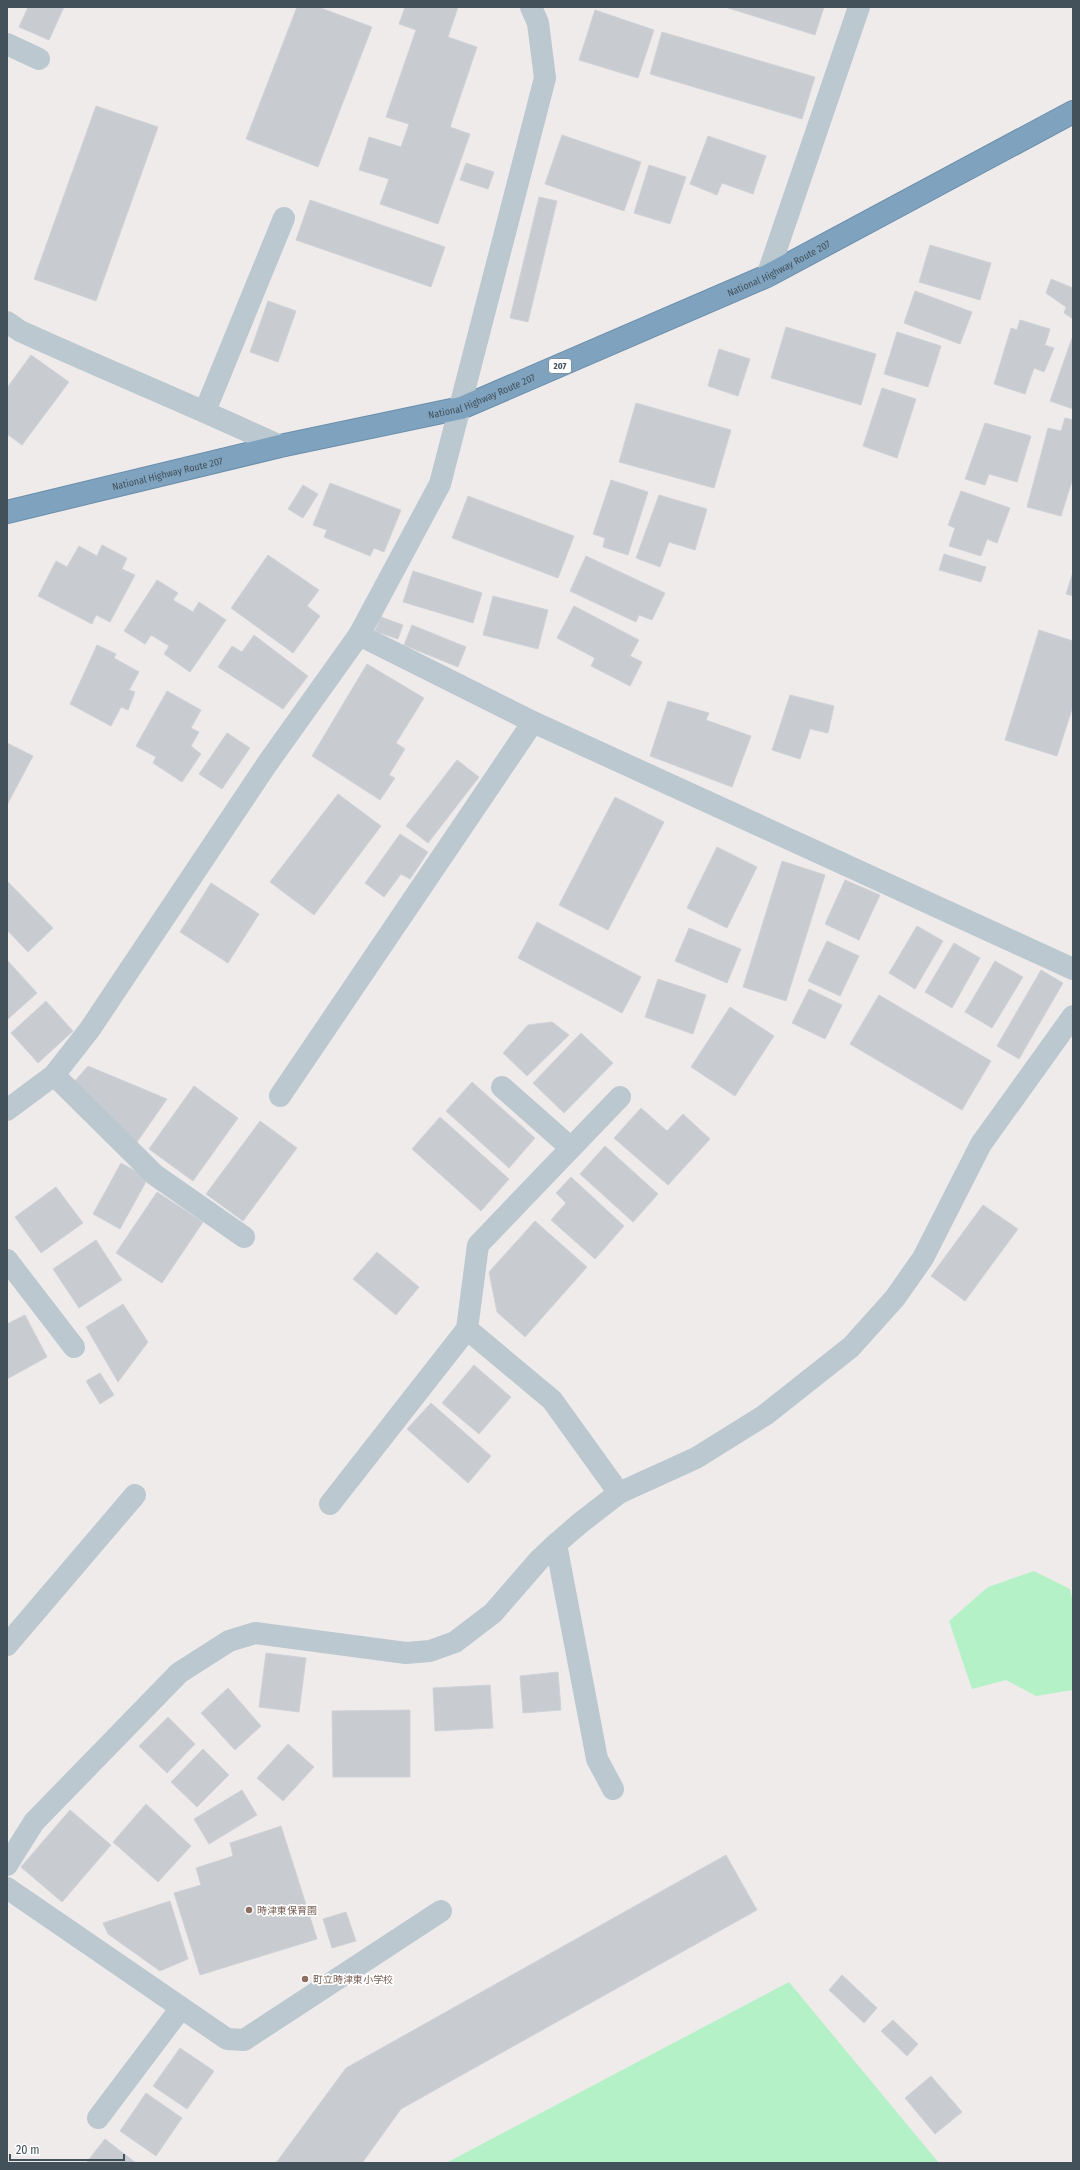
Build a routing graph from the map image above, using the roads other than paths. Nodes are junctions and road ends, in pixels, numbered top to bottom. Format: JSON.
{"nodes":[{"id":1,"x":531,"y":7,"type":"edge"},
{"id":2,"x":859,"y":7,"type":"edge"},
{"id":3,"x":7,"y":44,"type":"edge"},
{"id":4,"x":39,"y":59,"type":"dead end"},
{"id":5,"x":1073,"y":112,"type":"edge"},
{"id":6,"x":284,"y":218,"type":"dead end"},
{"id":7,"x":767,"y":276,"type":"junction"},
{"id":8,"x":7,"y":322,"type":"edge"},
{"id":9,"x":462,"y":408,"type":"junction"},
{"id":10,"x":205,"y":411,"type":"junction"},
{"id":11,"x":280,"y":446,"type":"junction"},
{"id":12,"x":7,"y":512,"type":"edge"},
{"id":13,"x":359,"y":635,"type":"junction"},
{"id":14,"x":533,"y":722,"type":"junction"},
{"id":15,"x":1073,"y":969,"type":"edge"},
{"id":16,"x":1073,"y":1016,"type":"edge"},
{"id":17,"x":54,"y":1075,"type":"junction"},
{"id":18,"x":502,"y":1087,"type":"dead end"},
{"id":19,"x":280,"y":1096,"type":"dead end"},
{"id":20,"x":620,"y":1097,"type":"dead end"},
{"id":21,"x":7,"y":1110,"type":"edge"},
{"id":22,"x":571,"y":1148,"type":"junction"},
{"id":23,"x":244,"y":1237,"type":"dead end"},
{"id":24,"x":7,"y":1260,"type":"edge"},
{"id":25,"x":467,"y":1329,"type":"junction"},
{"id":26,"x":74,"y":1347,"type":"dead end"},
{"id":27,"x":620,"y":1493,"type":"junction"},
{"id":28,"x":135,"y":1495,"type":"dead end"},
{"id":29,"x":330,"y":1504,"type":"dead end"},
{"id":30,"x":556,"y":1544,"type":"junction"},
{"id":31,"x":7,"y":1645,"type":"edge"},
{"id":32,"x":613,"y":1789,"type":"dead end"},
{"id":33,"x":7,"y":1865,"type":"edge"},
{"id":34,"x":7,"y":1888,"type":"edge"},
{"id":35,"x":441,"y":1911,"type":"dead end"},
{"id":36,"x":181,"y":2008,"type":"junction"},
{"id":37,"x":98,"y":2118,"type":"dead end"}],
"edges":[{"from":1,"to":9,"type":"street"},
{"from":2,"to":7,"type":"street"},
{"from":3,"to":4,"type":"street"},
{"from":5,"to":7,"type":"highway","name":"National Highway Route 207","number":"207"},
{"from":6,"to":10,"type":"street"},
{"from":7,"to":9,"type":"highway","name":"National Highway Route 207","number":"207"},
{"from":8,"to":10,"type":"street"},
{"from":9,"to":11,"type":"highway","name":"National Highway Route 207","number":"207"},
{"from":9,"to":13,"type":"street"},
{"from":10,"to":11,"type":"street"},
{"from":11,"to":12,"type":"highway","name":"National Highway Route 207","number":"207"},
{"from":13,"to":14,"type":"street"},
{"from":13,"to":17,"type":"street"},
{"from":14,"to":15,"type":"street"},
{"from":14,"to":19,"type":"street"},
{"from":16,"to":27,"type":"street"},
{"from":17,"to":21,"type":"street"},
{"from":17,"to":23,"type":"street"},
{"from":18,"to":22,"type":"street"},
{"from":20,"to":22,"type":"street"},
{"from":22,"to":25,"type":"street"},
{"from":24,"to":26,"type":"street"},
{"from":25,"to":27,"type":"street"},
{"from":25,"to":29,"type":"street"},
{"from":27,"to":30,"type":"street"},
{"from":28,"to":31,"type":"street"},
{"from":30,"to":32,"type":"street"},
{"from":30,"to":33,"type":"street"},
{"from":34,"to":36,"type":"street"},
{"from":35,"to":36,"type":"street"},
{"from":36,"to":37,"type":"street"}]}
